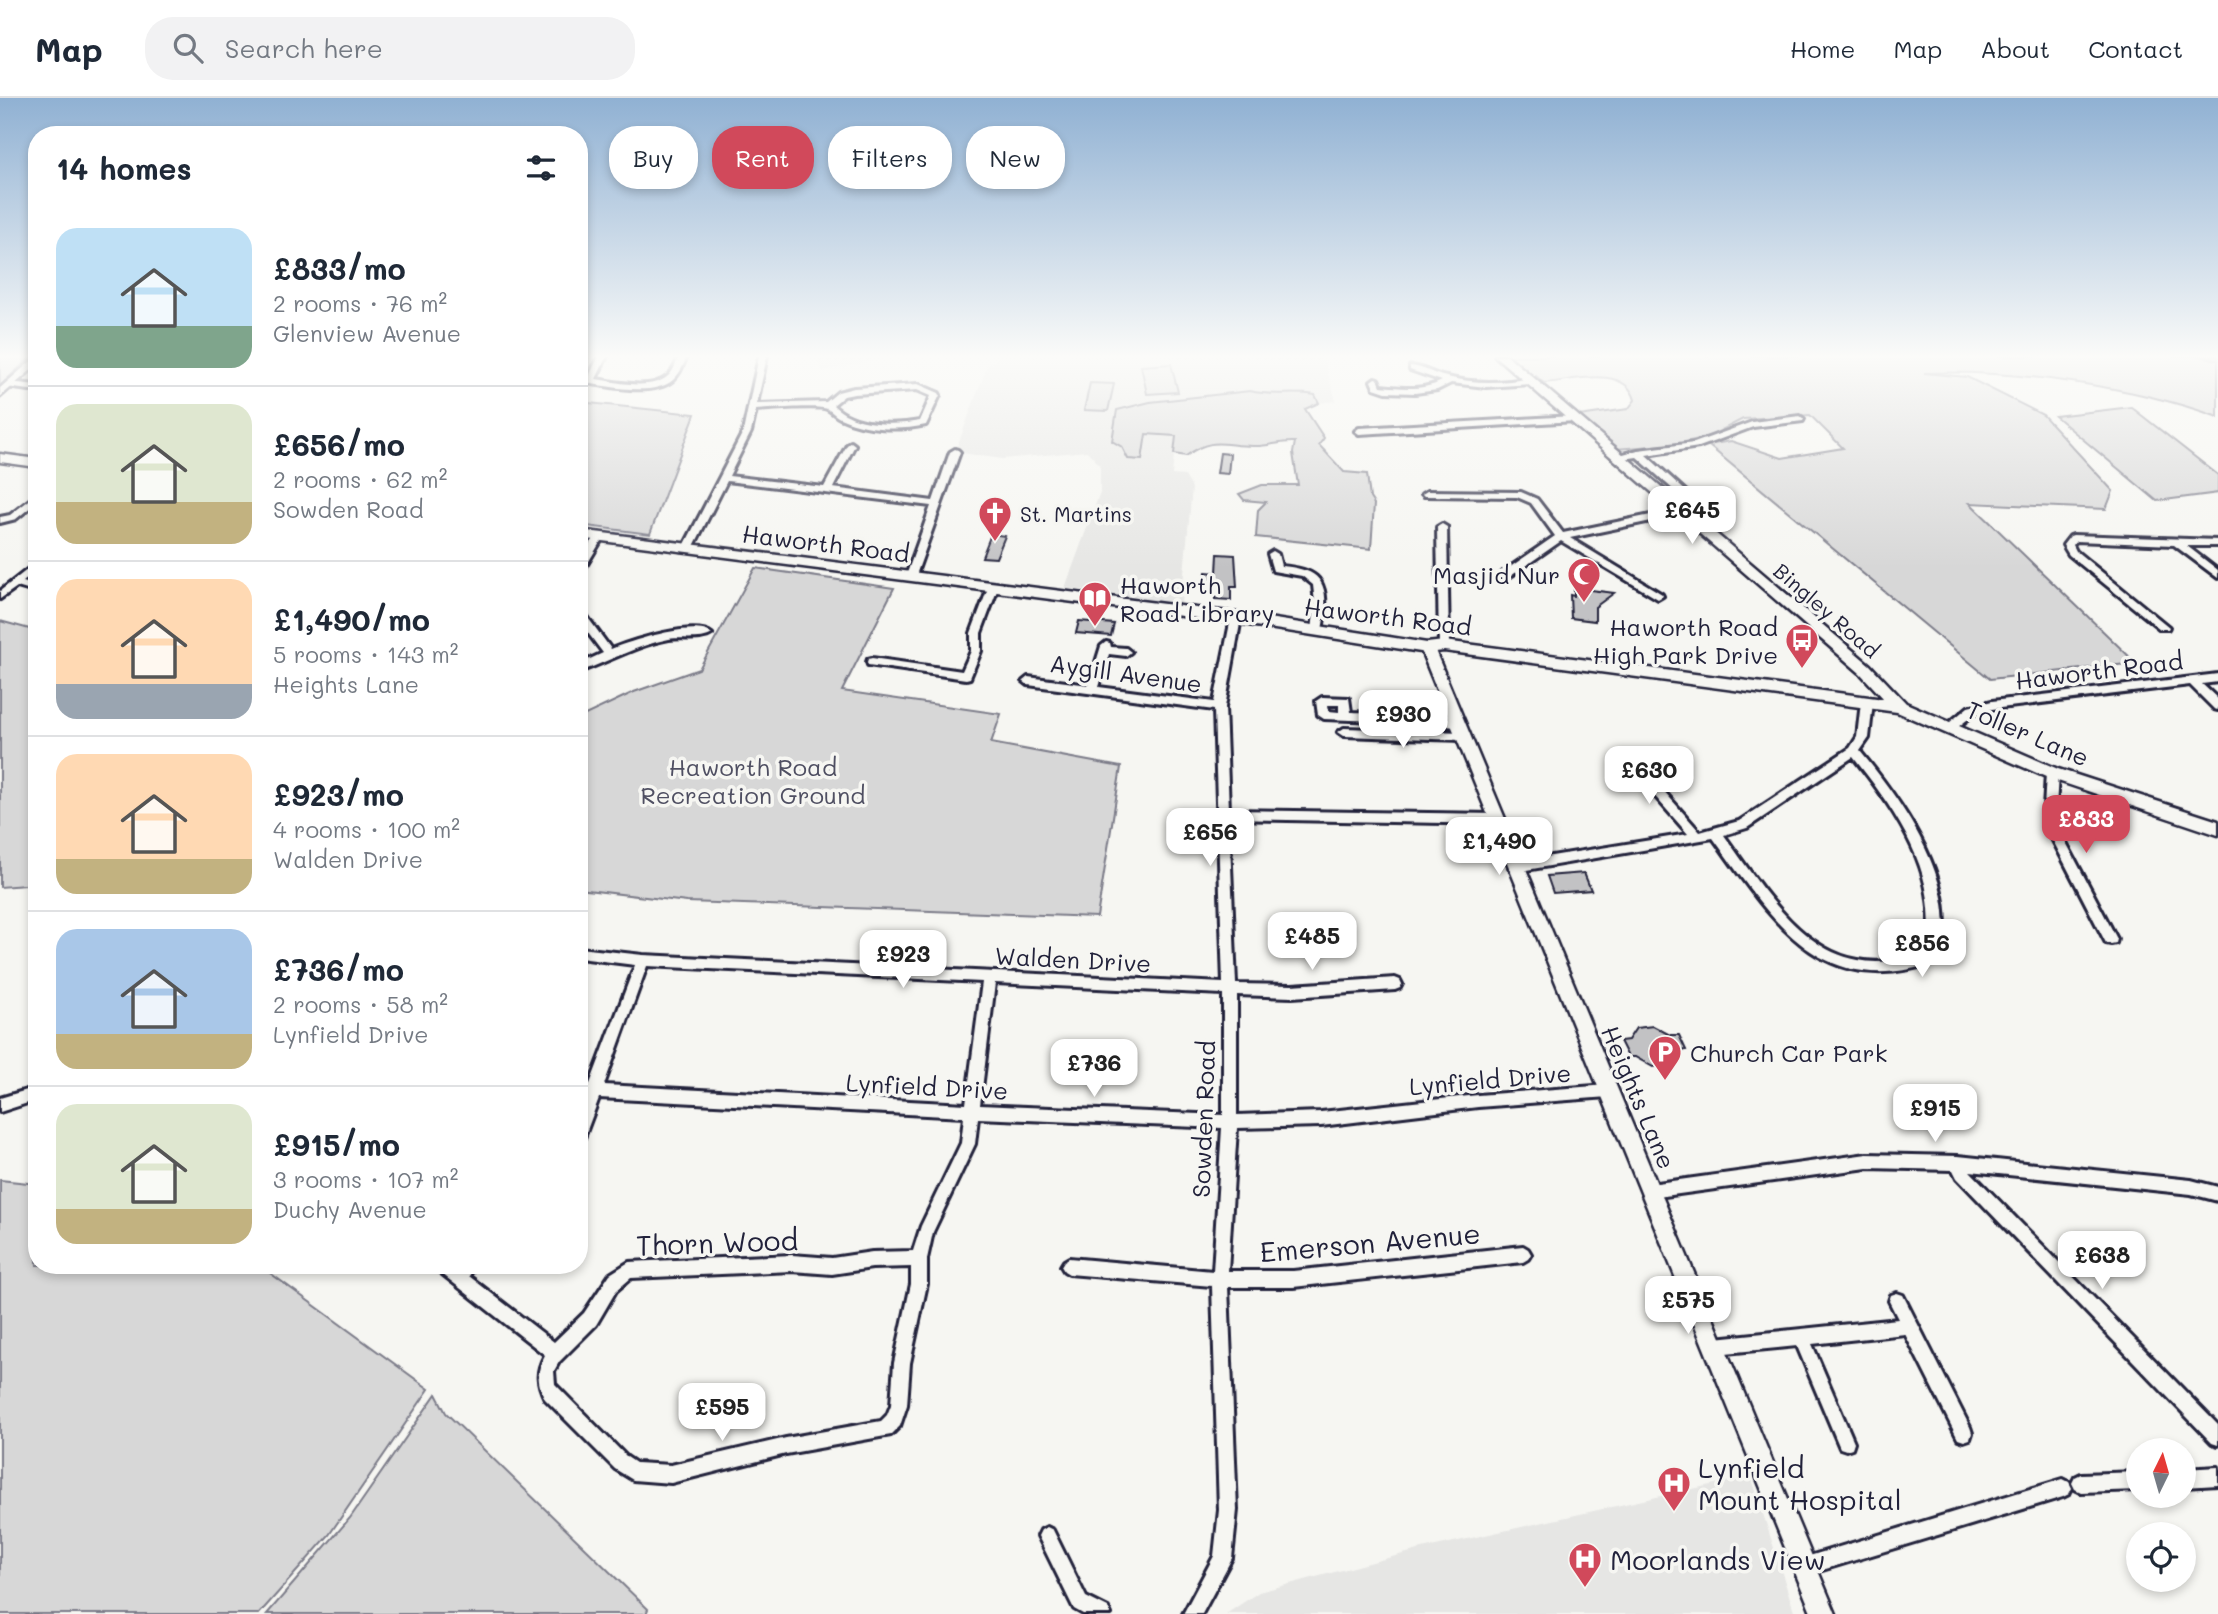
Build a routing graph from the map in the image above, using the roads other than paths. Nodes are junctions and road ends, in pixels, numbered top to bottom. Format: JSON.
{"nodes":[{"id":1,"x":748,"y":427,"type":"edge"},
{"id":2,"x":1435,"y":427,"type":"edge"},
{"id":3,"x":1582,"y":427,"type":"edge"},
{"id":4,"x":1747,"y":427,"type":"edge"},
{"id":5,"x":1359,"y":431,"type":"dead end"},
{"id":6,"x":850,"y":445,"type":"dead end"},
{"id":7,"x":956,"y":452,"type":"dead end"},
{"id":8,"x":1638,"y":453,"type":"junction"},
{"id":9,"x":1617,"y":457,"type":"junction"},
{"id":10,"x":0,"y":458,"type":"edge"},
{"id":11,"x":28,"y":462,"type":"edge"},
{"id":12,"x":724,"y":478,"type":"junction"},
{"id":13,"x":828,"y":489,"type":"junction"},
{"id":14,"x":1427,"y":494,"type":"dead end"},
{"id":15,"x":28,"y":504,"type":"edge"},
{"id":16,"x":937,"y":504,"type":"junction"},
{"id":17,"x":1699,"y":508,"type":"dead end"},
{"id":18,"x":1680,"y":512,"type":"junction"},
{"id":19,"x":0,"y":520,"type":"edge"},
{"id":20,"x":1441,"y":527,"type":"dead end"},
{"id":21,"x":588,"y":535,"type":"edge"},
{"id":22,"x":599,"y":536,"type":"junction"},
{"id":23,"x":1561,"y":537,"type":"junction"},
{"id":24,"x":2218,"y":544,"type":"edge"},
{"id":25,"x":2179,"y":545,"type":"junction"},
{"id":26,"x":688,"y":548,"type":"junction"},
{"id":27,"x":588,"y":554,"type":"edge"},
{"id":28,"x":1273,"y":554,"type":"dead end"},
{"id":29,"x":28,"y":573,"type":"edge"},
{"id":30,"x":2218,"y":575,"type":"edge"},
{"id":31,"x":911,"y":576,"type":"junction"},
{"id":32,"x":1504,"y":576,"type":"dead end"},
{"id":33,"x":16,"y":583,"type":"junction"},
{"id":34,"x":28,"y":587,"type":"edge"},
{"id":35,"x":993,"y":588,"type":"junction"},
{"id":36,"x":0,"y":596,"type":"edge"},
{"id":37,"x":1658,"y":596,"type":"dead end"},
{"id":38,"x":1236,"y":618,"type":"junction"},
{"id":39,"x":588,"y":625,"type":"edge"},
{"id":40,"x":2164,"y":628,"type":"dead end"},
{"id":41,"x":1317,"y":631,"type":"junction"},
{"id":42,"x":707,"y":634,"type":"dead end"},
{"id":43,"x":1444,"y":646,"type":"junction"},
{"id":44,"x":1427,"y":648,"type":"junction"},
{"id":45,"x":1126,"y":652,"type":"dead end"},
{"id":46,"x":609,"y":654,"type":"junction"},
{"id":47,"x":872,"y":662,"type":"dead end"},
{"id":48,"x":588,"y":664,"type":"edge"},
{"id":49,"x":2218,"y":678,"type":"edge"},
{"id":50,"x":1028,"y":681,"type":"dead end"},
{"id":51,"x":2193,"y":682,"type":"junction"},
{"id":52,"x":1093,"y":689,"type":"junction"},
{"id":53,"x":1867,"y":702,"type":"junction"},
{"id":54,"x":2218,"y":706,"type":"edge"},
{"id":55,"x":1219,"y":707,"type":"junction"},
{"id":56,"x":1900,"y":707,"type":"junction"},
{"id":57,"x":1345,"y":716,"type":"dead end"},
{"id":58,"x":1950,"y":727,"type":"junction"},
{"id":59,"x":1459,"y":730,"type":"junction"},
{"id":60,"x":1344,"y":732,"type":"dead end"},
{"id":61,"x":1854,"y":751,"type":"junction"},
{"id":62,"x":1646,"y":768,"type":"dead end"},
{"id":63,"x":2052,"y":773,"type":"junction"},
{"id":64,"x":1226,"y":814,"type":"junction"},
{"id":65,"x":1495,"y":819,"type":"junction"},
{"id":66,"x":2218,"y":828,"type":"edge"},
{"id":67,"x":1716,"y":833,"type":"junction"},
{"id":68,"x":1698,"y":837,"type":"junction"},
{"id":69,"x":1515,"y":867,"type":"junction"},
{"id":70,"x":2111,"y":939,"type":"dead end"},
{"id":71,"x":588,"y":954,"type":"edge"},
{"id":72,"x":643,"y":960,"type":"junction"},
{"id":73,"x":989,"y":978,"type":"junction"},
{"id":74,"x":1395,"y":984,"type":"dead end"},
{"id":75,"x":1230,"y":989,"type":"junction"},
{"id":76,"x":588,"y":1091,"type":"edge"},
{"id":77,"x":596,"y":1091,"type":"junction"},
{"id":78,"x":1608,"y":1091,"type":"junction"},
{"id":79,"x":28,"y":1096,"type":"edge"},
{"id":80,"x":0,"y":1105,"type":"edge"},
{"id":81,"x":588,"y":1111,"type":"edge"},
{"id":82,"x":974,"y":1112,"type":"junction"},
{"id":83,"x":1230,"y":1122,"type":"junction"},
{"id":84,"x":1958,"y":1163,"type":"junction"},
{"id":85,"x":1650,"y":1191,"type":"junction"},
{"id":86,"x":2218,"y":1194,"type":"edge"},
{"id":87,"x":1523,"y":1254,"type":"dead end"},
{"id":88,"x":919,"y":1259,"type":"junction"},
{"id":89,"x":1069,"y":1266,"type":"dead end"},
{"id":90,"x":466,"y":1274,"type":"edge"},
{"id":91,"x":1220,"y":1279,"type":"junction"},
{"id":92,"x":1897,"y":1301,"type":"dead end"},
{"id":93,"x":1910,"y":1326,"type":"junction"},
{"id":94,"x":1801,"y":1337,"type":"junction"},
{"id":95,"x":1714,"y":1346,"type":"junction"},
{"id":96,"x":555,"y":1353,"type":"junction"},
{"id":97,"x":1964,"y":1433,"type":"dead end"},
{"id":98,"x":2218,"y":1437,"type":"edge"},
{"id":99,"x":1846,"y":1442,"type":"dead end"},
{"id":100,"x":2218,"y":1476,"type":"edge"},
{"id":101,"x":2196,"y":1477,"type":"edge"},
{"id":102,"x":2126,"y":1481,"type":"edge"},
{"id":103,"x":2081,"y":1483,"type":"dead end"},
{"id":104,"x":2063,"y":1488,"type":"dead end"},
{"id":105,"x":1047,"y":1536,"type":"dead end"},
{"id":106,"x":1806,"y":1566,"type":"junction"},
{"id":107,"x":1102,"y":1614,"type":"edge"},
{"id":108,"x":1192,"y":1614,"type":"edge"},
{"id":109,"x":1824,"y":1614,"type":"edge"}],
"edges":[{"from":1,"to":12,"type":"street"},
{"from":2,"to":5,"type":"street"},
{"from":3,"to":9,"type":"main road","name":"Bingley Road"},
{"from":4,"to":8,"type":"street"},
{"from":6,"to":13,"type":"street"},
{"from":7,"to":16,"type":"street"},
{"from":8,"to":9,"type":"street"},
{"from":8,"to":17,"type":"street"},
{"from":9,"to":18,"type":"main road","name":"Bingley Road"},
{"from":10,"to":11,"type":"main road"},
{"from":12,"to":13,"type":"street"},
{"from":12,"to":26,"type":"street"},
{"from":13,"to":16,"type":"street"},
{"from":14,"to":23,"type":"street"},
{"from":15,"to":19,"type":"street"},
{"from":16,"to":31,"type":"street"},
{"from":18,"to":23,"type":"street"},
{"from":18,"to":56,"type":"main road","name":"Bingley Road"},
{"from":20,"to":43,"type":"street"},
{"from":21,"to":22,"type":"main road","name":"Haworth Road"},
{"from":22,"to":26,"type":"main road","name":"Haworth Road"},
{"from":22,"to":27,"type":"street"},
{"from":23,"to":32,"type":"street"},
{"from":23,"to":37,"type":"street"},
{"from":24,"to":25,"type":"street"},
{"from":25,"to":30,"type":"street"},
{"from":25,"to":40,"type":"street"},
{"from":26,"to":31,"type":"main road","name":"Haworth Road"},
{"from":28,"to":41,"type":"street"},
{"from":29,"to":33,"type":"street"},
{"from":31,"to":35,"type":"main road","name":"Haworth Road"},
{"from":33,"to":34,"type":"street"},
{"from":33,"to":36,"type":"street"},
{"from":35,"to":38,"type":"main road","name":"Haworth Road"},
{"from":35,"to":47,"type":"street"},
{"from":38,"to":41,"type":"main road","name":"Haworth Road"},
{"from":38,"to":55,"type":"street","name":"Sowden Road"},
{"from":39,"to":46,"type":"street"},
{"from":41,"to":44,"type":"main road","name":"Haworth Road"},
{"from":42,"to":46,"type":"street"},
{"from":43,"to":44,"type":"main road","name":"Haworth Road"},
{"from":43,"to":53,"type":"main road","name":"Haworth Road"},
{"from":44,"to":59,"type":"street","name":"Heights Lane"},
{"from":45,"to":52,"type":"street"},
{"from":46,"to":48,"type":"street"},
{"from":49,"to":51,"type":"street","name":"Haworth Road"},
{"from":50,"to":52,"type":"street","name":"Aygill Avenue"},
{"from":51,"to":54,"type":"street"},
{"from":51,"to":58,"type":"street","name":"Haworth Road"},
{"from":52,"to":55,"type":"street","name":"Aygill Avenue"},
{"from":53,"to":56,"type":"main road","name":"Haworth Road"},
{"from":53,"to":61,"type":"street"},
{"from":55,"to":64,"type":"street","name":"Sowden Road"},
{"from":56,"to":58,"type":"main road","name":"Toller Lane"},
{"from":57,"to":59,"type":"street"},
{"from":58,"to":63,"type":"main road","name":"Toller Lane"},
{"from":59,"to":60,"type":"street"},
{"from":59,"to":65,"type":"street","name":"Heights Lane"},
{"from":61,"to":67,"type":"street"},
{"from":61,"to":67,"type":"street"},
{"from":62,"to":68,"type":"street"},
{"from":63,"to":66,"type":"main road","name":"Toller Lane"},
{"from":63,"to":70,"type":"street"},
{"from":64,"to":65,"type":"street"},
{"from":64,"to":75,"type":"street","name":"Sowden Road"},
{"from":65,"to":69,"type":"street","name":"Heights Lane"},
{"from":67,"to":68,"type":"street"},
{"from":68,"to":69,"type":"street"},
{"from":69,"to":78,"type":"street","name":"Heights Lane"},
{"from":71,"to":72,"type":"street","name":"Walden Drive"},
{"from":72,"to":73,"type":"street","name":"Walden Drive"},
{"from":72,"to":77,"type":"street"},
{"from":73,"to":75,"type":"street","name":"Walden Drive"},
{"from":73,"to":82,"type":"street"},
{"from":74,"to":75,"type":"street","name":"Walden Drive"},
{"from":75,"to":83,"type":"street","name":"Sowden Road"},
{"from":76,"to":77,"type":"street","name":"Lynfield Drive"},
{"from":77,"to":81,"type":"street"},
{"from":77,"to":82,"type":"street","name":"Lynfield Drive"},
{"from":78,"to":83,"type":"street","name":"Lynfield Drive"},
{"from":78,"to":85,"type":"street","name":"Heights Lane"},
{"from":79,"to":80,"type":"street"},
{"from":82,"to":83,"type":"street","name":"Lynfield Drive"},
{"from":82,"to":88,"type":"street"},
{"from":83,"to":91,"type":"street","name":"Sowden Road"},
{"from":84,"to":85,"type":"street"},
{"from":84,"to":86,"type":"street"},
{"from":84,"to":98,"type":"street"},
{"from":85,"to":95,"type":"street","name":"Heights Lane"},
{"from":87,"to":91,"type":"street","name":"Emerson Avenue"},
{"from":88,"to":96,"type":"street","name":"Thorn Wood"},
{"from":88,"to":96,"type":"street"},
{"from":89,"to":91,"type":"street"},
{"from":90,"to":96,"type":"street"},
{"from":91,"to":108,"type":"street","name":"Sowden Road"},
{"from":92,"to":93,"type":"street"},
{"from":93,"to":94,"type":"street"},
{"from":93,"to":97,"type":"street"},
{"from":94,"to":95,"type":"street"},
{"from":94,"to":99,"type":"street"},
{"from":95,"to":106,"type":"street","name":"Heights Lane"},
{"from":100,"to":101,"type":"street"},
{"from":102,"to":103,"type":"street"},
{"from":104,"to":106,"type":"street"},
{"from":105,"to":107,"type":"street"},
{"from":106,"to":109,"type":"street","name":"Heights Lane"}]}
